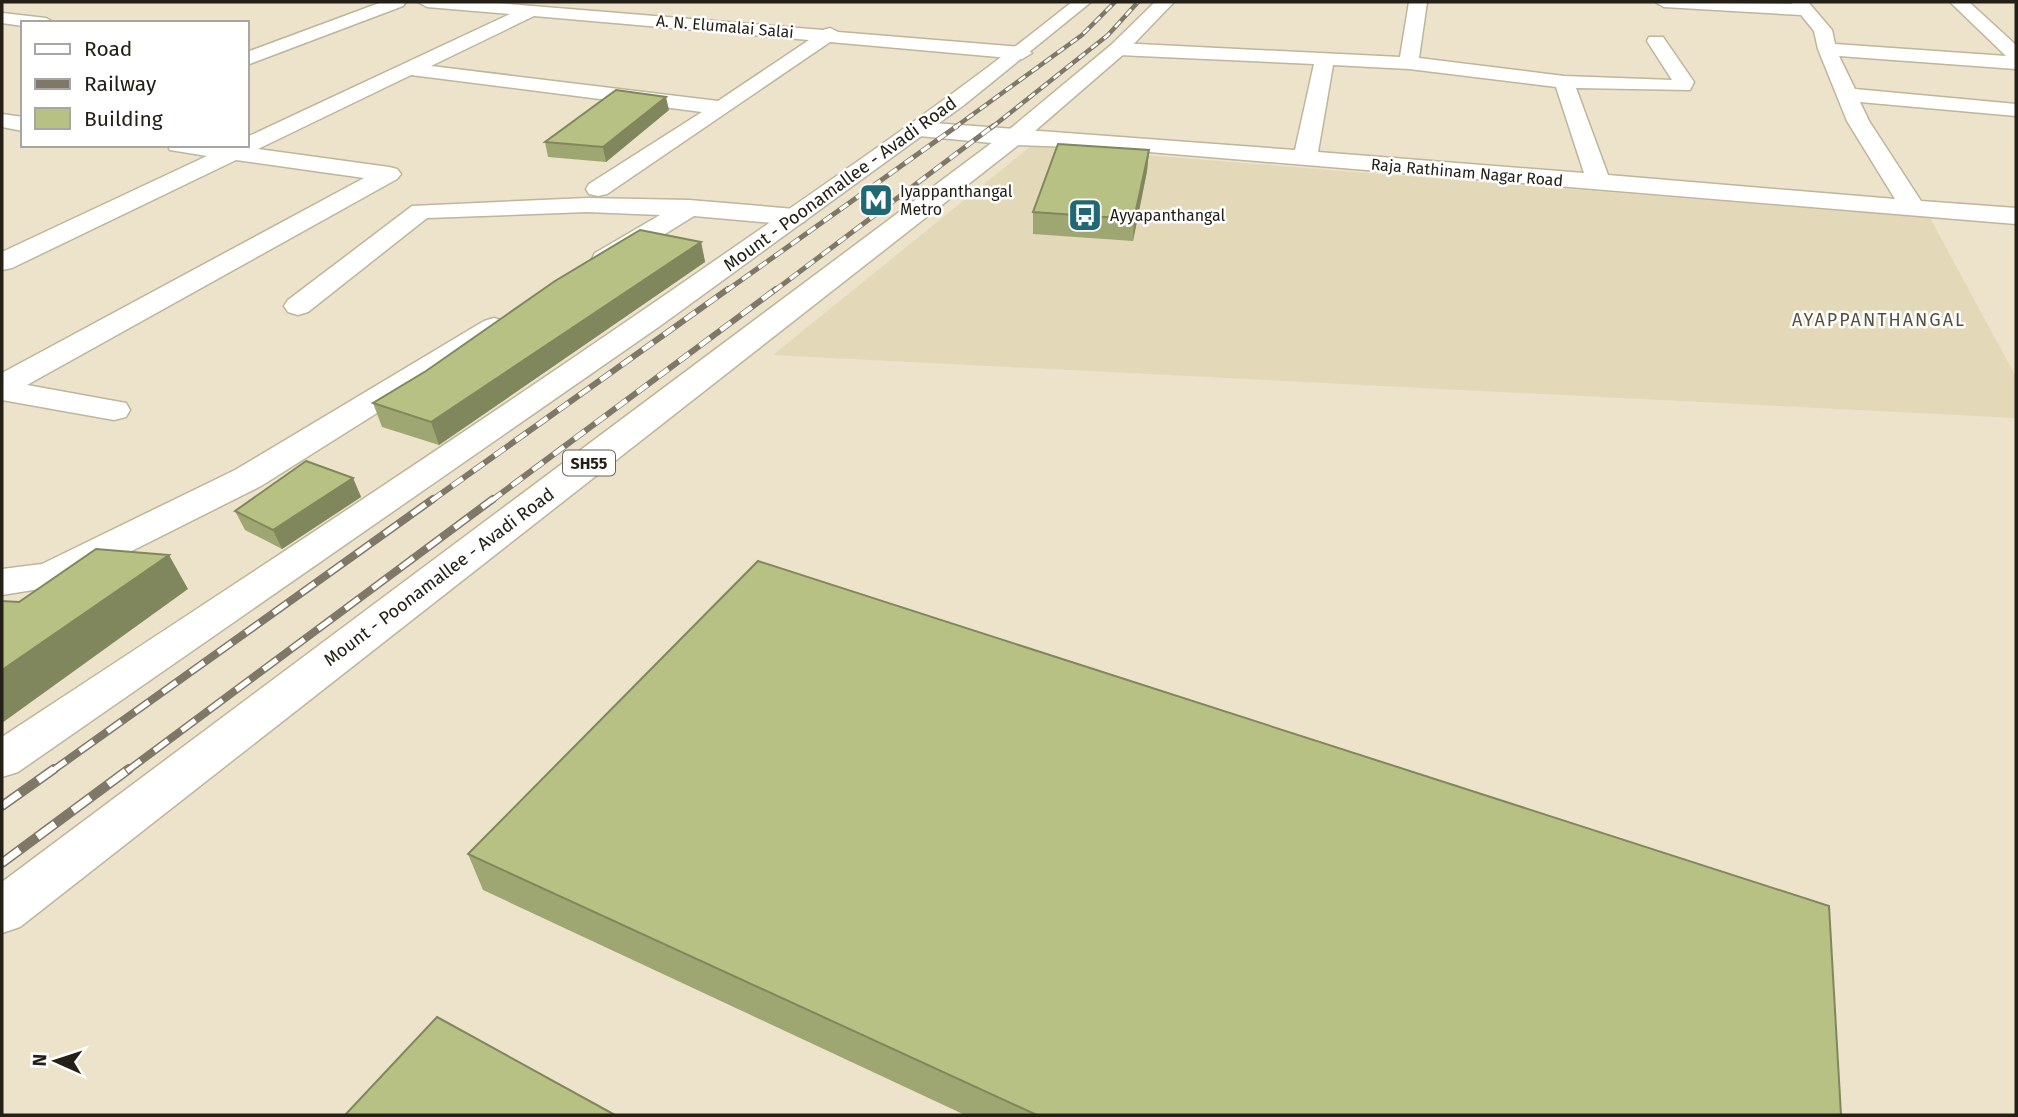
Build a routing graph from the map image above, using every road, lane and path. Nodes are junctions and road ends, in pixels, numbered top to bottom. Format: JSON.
{"nodes":[{"id":1,"x":32,"y":2,"type":"edge"},
{"id":2,"x":397,"y":2,"type":"edge"},
{"id":3,"x":427,"y":2,"type":"edge"},
{"id":4,"x":1082,"y":2,"type":"edge"},
{"id":5,"x":1165,"y":2,"type":"edge"},
{"id":6,"x":1418,"y":2,"type":"edge"},
{"id":7,"x":1664,"y":2,"type":"edge"},
{"id":8,"x":1959,"y":2,"type":"edge"},
{"id":9,"x":1802,"y":6,"type":"edge"},
{"id":10,"x":529,"y":7,"type":"edge"},
{"id":11,"x":2,"y":11,"type":"edge"},
{"id":12,"x":2,"y":18,"type":"edge"},
{"id":13,"x":28,"y":21,"type":"edge"},
{"id":14,"x":830,"y":34,"type":"junction"},
{"id":15,"x":1656,"y":41,"type":"dead end"},
{"id":16,"x":248,"y":46,"type":"edge"},
{"id":17,"x":274,"y":49,"type":"junction"},
{"id":18,"x":1118,"y":49,"type":"junction"},
{"id":19,"x":1827,"y":49,"type":"junction"},
{"id":20,"x":1022,"y":52,"type":"junction"},
{"id":21,"x":2016,"y":55,"type":"edge"},
{"id":22,"x":1325,"y":58,"type":"junction"},
{"id":23,"x":248,"y":59,"type":"edge"},
{"id":24,"x":1409,"y":63,"type":"junction"},
{"id":25,"x":2016,"y":63,"type":"edge"},
{"id":26,"x":410,"y":69,"type":"junction"},
{"id":27,"x":1564,"y":82,"type":"junction"},
{"id":28,"x":1848,"y":95,"type":"junction"},
{"id":29,"x":722,"y":108,"type":"junction"},
{"id":30,"x":2016,"y":110,"type":"edge"},
{"id":31,"x":2,"y":121,"type":"edge"},
{"id":32,"x":21,"y":124,"type":"edge"},
{"id":33,"x":919,"y":129,"type":"junction"},
{"id":34,"x":1013,"y":138,"type":"junction"},
{"id":35,"x":248,"y":146,"type":"edge"},
{"id":36,"x":191,"y":147,"type":"edge"},
{"id":37,"x":247,"y":147,"type":"edge"},
{"id":38,"x":234,"y":153,"type":"junction"},
{"id":39,"x":1305,"y":158,"type":"junction"},
{"id":40,"x":1599,"y":183,"type":"junction"},
{"id":41,"x":598,"y":189,"type":"dead end"},
{"id":42,"x":689,"y":208,"type":"junction"},
{"id":43,"x":1913,"y":208,"type":"junction"},
{"id":44,"x":2016,"y":216,"type":"edge"},
{"id":45,"x":794,"y":217,"type":"junction"},
{"id":46,"x":2,"y":232,"type":"edge"},
{"id":47,"x":52,"y":240,"type":"junction"},
{"id":48,"x":2,"y":262,"type":"edge"},
{"id":49,"x":582,"y":274,"type":"edge"},
{"id":50,"x":298,"y":306,"type":"dead end"},
{"id":51,"x":522,"y":310,"type":"edge"},
{"id":52,"x":2,"y":388,"type":"edge"},
{"id":53,"x":114,"y":410,"type":"dead end"},
{"id":54,"x":2,"y":582,"type":"edge"},
{"id":55,"x":2,"y":760,"type":"edge"},
{"id":56,"x":2,"y":911,"type":"edge"}],
"edges":[{"from":1,"to":11,"type":"street"},
{"from":2,"to":17,"type":"street"},
{"from":3,"to":10,"type":"street","name":"A. N. Elumalai Salai"},
{"from":4,"to":20,"type":"street","name":"Mount - Poonamallee - Avadi Road"},
{"from":5,"to":18,"type":"street","name":"Mount - Poonamallee - Avadi Road","number":"SH55"},
{"from":6,"to":24,"type":"street"},
{"from":7,"to":9,"type":"street"},
{"from":8,"to":21,"type":"street"},
{"from":9,"to":19,"type":"street"},
{"from":10,"to":14,"type":"street","name":"A. N. Elumalai Salai"},
{"from":10,"to":26,"type":"street"},
{"from":12,"to":13,"type":"street"},
{"from":14,"to":20,"type":"street","name":"A. N. Elumalai Salai"},
{"from":14,"to":29,"type":"street"},
{"from":15,"to":27,"type":"street"},
{"from":16,"to":17,"type":"street"},
{"from":17,"to":23,"type":"street"},
{"from":18,"to":22,"type":"street"},
{"from":18,"to":34,"type":"street","name":"Mount - Poonamallee - Avadi Road","number":"SH55"},
{"from":19,"to":25,"type":"street"},
{"from":19,"to":28,"type":"street"},
{"from":20,"to":33,"type":"street","name":"Mount - Poonamallee - Avadi Road"},
{"from":22,"to":24,"type":"street"},
{"from":22,"to":39,"type":"street"},
{"from":24,"to":27,"type":"street"},
{"from":26,"to":29,"type":"street"},
{"from":26,"to":35,"type":"street"},
{"from":27,"to":40,"type":"street"},
{"from":28,"to":30,"type":"street"},
{"from":28,"to":43,"type":"street"},
{"from":29,"to":41,"type":"street"},
{"from":31,"to":32,"type":"street"},
{"from":33,"to":34,"type":"street","name":"Raja Rathinam Nagar Road"},
{"from":33,"to":45,"type":"street","name":"Mount - Poonamallee - Avadi Road"},
{"from":34,"to":39,"type":"street","name":"Raja Rathinam Nagar Road"},
{"from":34,"to":56,"type":"street","name":"Mount - Poonamallee - Avadi Road","number":"SH55"},
{"from":36,"to":38,"type":"street"},
{"from":37,"to":38,"type":"street"},
{"from":38,"to":47,"type":"street"},
{"from":38,"to":52,"type":"street"},
{"from":39,"to":40,"type":"street","name":"Raja Rathinam Nagar Road"},
{"from":40,"to":43,"type":"street","name":"Raja Rathinam Nagar Road"},
{"from":42,"to":45,"type":"street"},
{"from":42,"to":49,"type":"street"},
{"from":42,"to":50,"type":"street"},
{"from":43,"to":44,"type":"street","name":"Raja Rathinam Nagar Road"},
{"from":45,"to":55,"type":"street","name":"Mount - Poonamallee - Avadi Road"},
{"from":46,"to":47,"type":"street"},
{"from":47,"to":48,"type":"street"},
{"from":51,"to":54,"type":"street"},
{"from":52,"to":53,"type":"street"}]}
